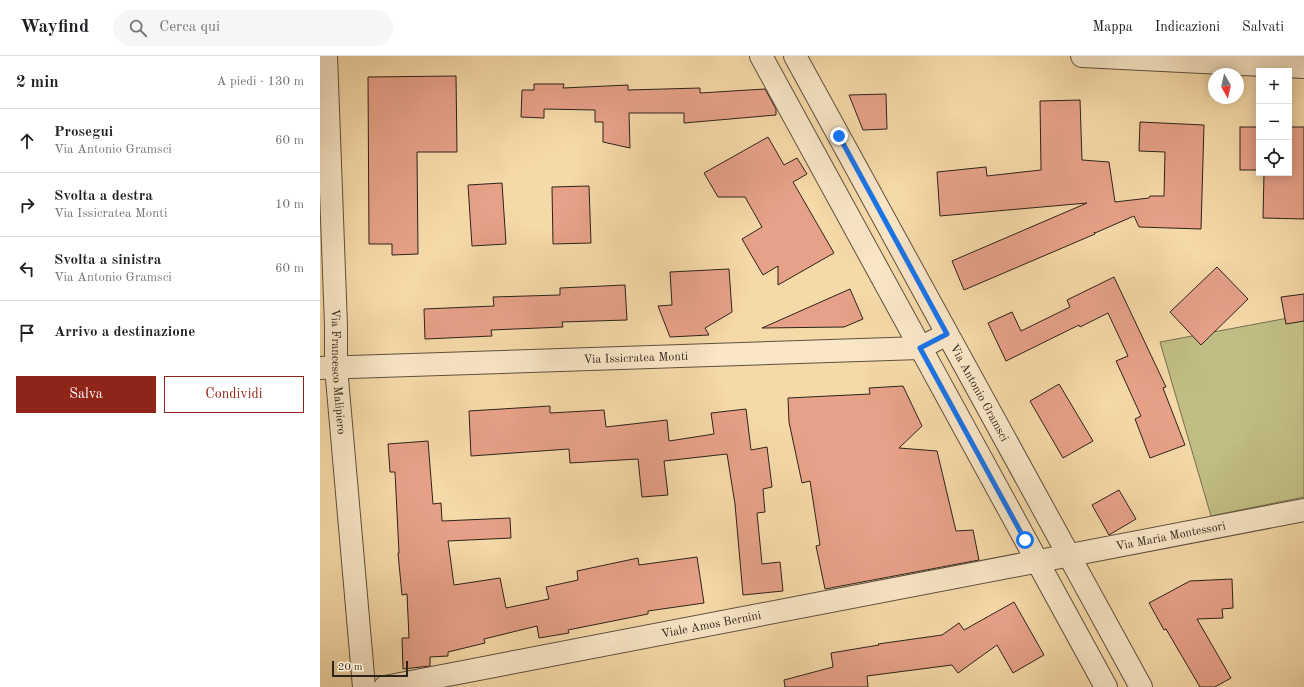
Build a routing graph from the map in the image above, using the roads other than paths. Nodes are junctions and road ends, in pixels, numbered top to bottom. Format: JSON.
{"nodes":[{"id":1,"x":326,"y":56,"type":"edge"},
{"id":2,"x":760,"y":56,"type":"edge"},
{"id":3,"x":795,"y":56,"type":"edge"},
{"id":4,"x":1082,"y":56,"type":"edge"},
{"id":5,"x":1304,"y":67,"type":"edge"},
{"id":6,"x":947,"y":334,"type":"junction"},
{"id":7,"x":920,"y":348,"type":"junction"},
{"id":8,"x":328,"y":368,"type":"edge"},
{"id":9,"x":1304,"y":510,"type":"edge"},
{"id":10,"x":1069,"y":556,"type":"junction"},
{"id":11,"x":1037,"y":562,"type":"junction"},
{"id":12,"x":364,"y":687,"type":"edge"},
{"id":13,"x":385,"y":687,"type":"edge"},
{"id":14,"x":1106,"y":687,"type":"edge"},
{"id":15,"x":1141,"y":687,"type":"edge"}],
"edges":[{"from":1,"to":8,"type":"street","name":"Via Francesco Malipiero"},
{"from":2,"to":7,"type":"street"},
{"from":3,"to":6,"type":"street","name":"Via Antonio Gramsci"},
{"from":4,"to":5,"type":"street"},
{"from":6,"to":7,"type":"street","name":"Via Issicratea Monti"},
{"from":6,"to":10,"type":"street","name":"Via Antonio Gramsci"},
{"from":7,"to":8,"type":"street","name":"Via Issicratea Monti"},
{"from":7,"to":11,"type":"street"},
{"from":8,"to":12,"type":"street","name":"Via Francesco Malipiero"},
{"from":9,"to":10,"type":"street","name":"Via Maria Montessori"},
{"from":10,"to":11,"type":"street","name":"Via Maria Montessori"},
{"from":10,"to":15,"type":"street","name":"Via Antonio Gramsci"},
{"from":11,"to":13,"type":"street","name":"Viale Amos Bernini"},
{"from":11,"to":14,"type":"street"}]}
